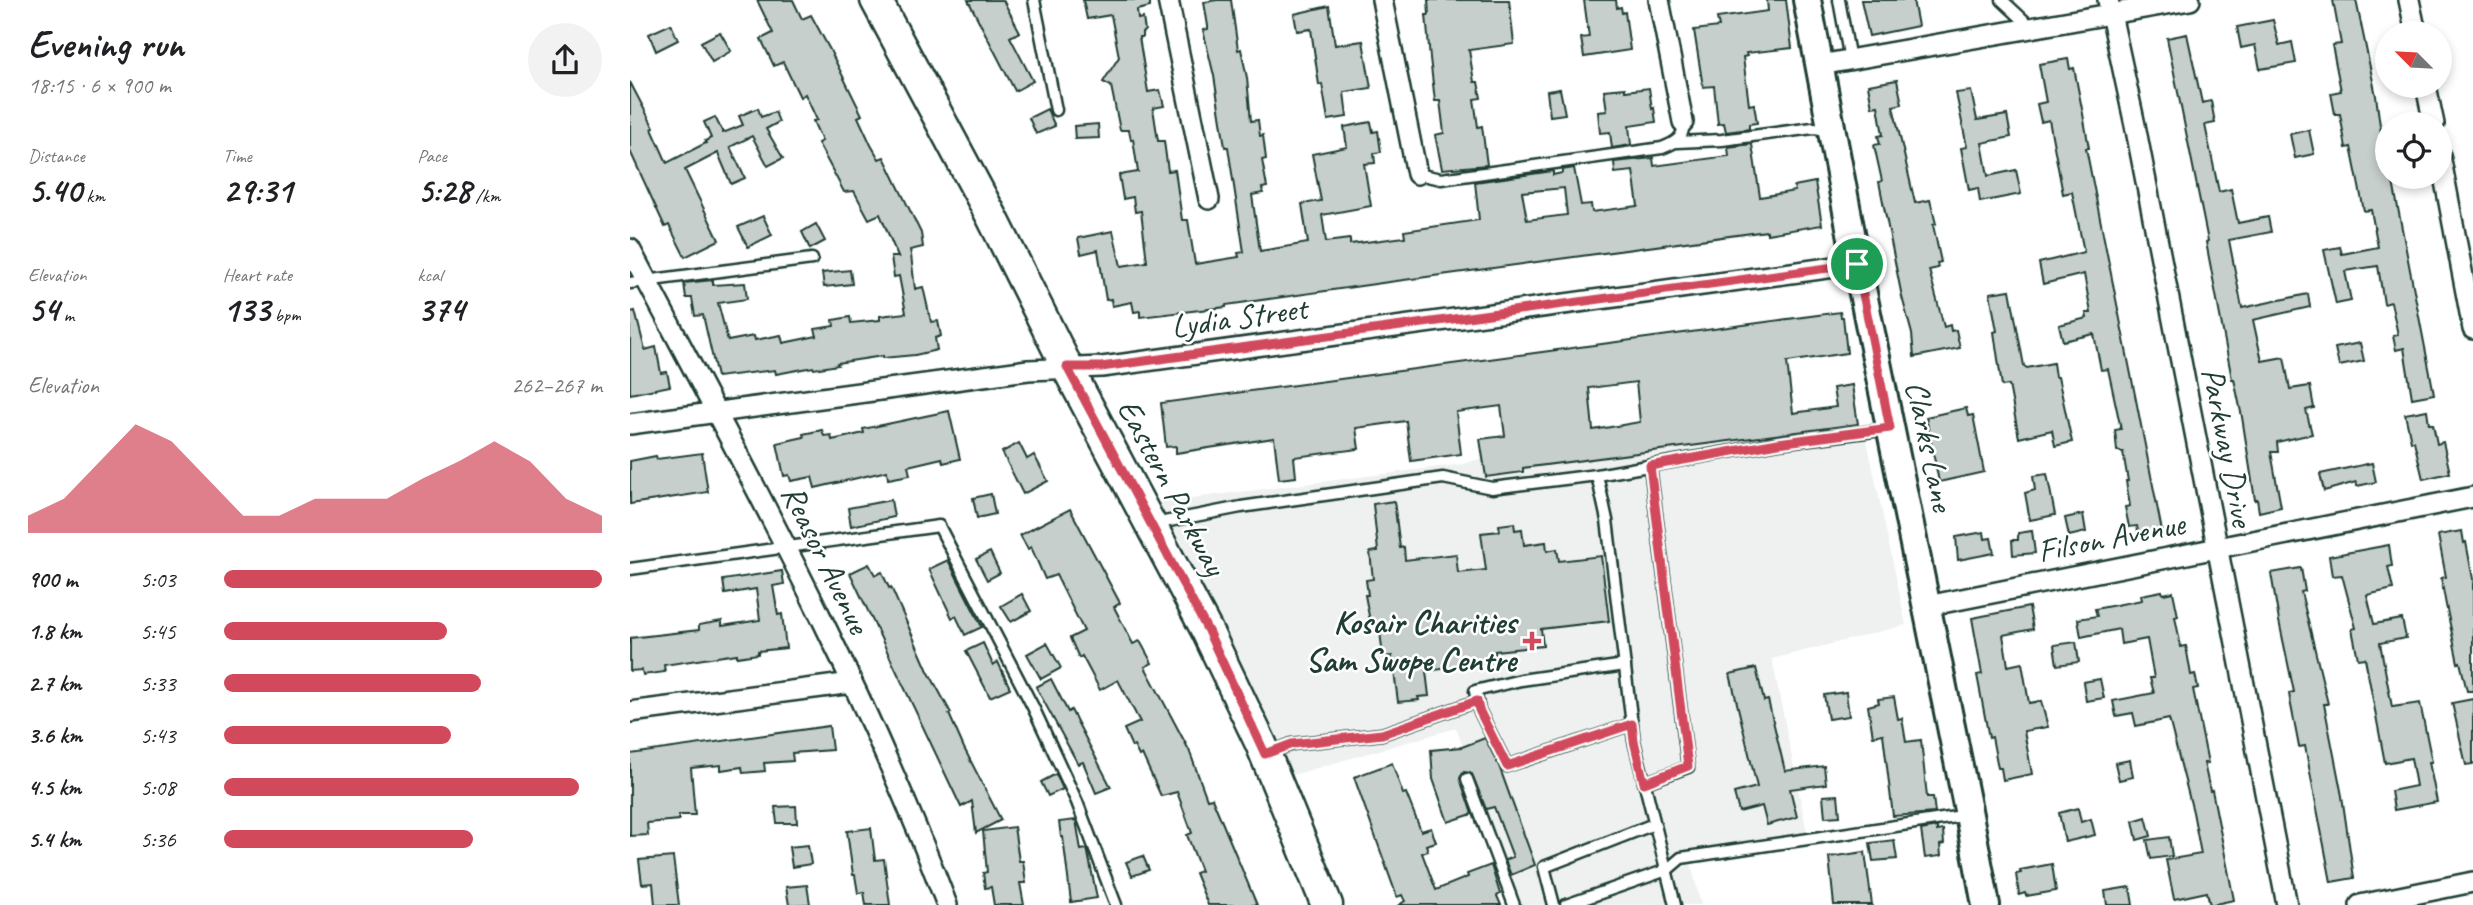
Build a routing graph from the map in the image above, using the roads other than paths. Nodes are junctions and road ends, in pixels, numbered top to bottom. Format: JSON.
{"nodes":[{"id":1,"x":876,"y":0,"type":"edge"},
{"id":2,"x":1034,"y":0,"type":"edge"},
{"id":3,"x":1168,"y":0,"type":"edge"},
{"id":4,"x":1382,"y":0,"type":"edge"},
{"id":5,"x":1659,"y":0,"type":"edge"},
{"id":6,"x":1807,"y":0,"type":"edge"},
{"id":7,"x":1839,"y":0,"type":"edge"},
{"id":8,"x":2002,"y":0,"type":"edge"},
{"id":9,"x":2190,"y":0,"type":"edge"},
{"id":10,"x":2410,"y":0,"type":"edge"},
{"id":11,"x":2109,"y":7,"type":"edge"},
{"id":12,"x":2414,"y":21,"type":"edge"},
{"id":13,"x":2033,"y":28,"type":"junction"},
{"id":14,"x":1850,"y":60,"type":"junction"},
{"id":15,"x":1820,"y":65,"type":"junction"},
{"id":16,"x":1056,"y":110,"type":"dead end"},
{"id":17,"x":1683,"y":122,"type":"joint"},
{"id":18,"x":1831,"y":130,"type":"junction"},
{"id":19,"x":1677,"y":142,"type":"junction"},
{"id":20,"x":1417,"y":174,"type":"joint"},
{"id":21,"x":2446,"y":189,"type":"edge"},
{"id":22,"x":1209,"y":199,"type":"dead end"},
{"id":23,"x":630,"y":249,"type":"edge"},
{"id":24,"x":811,"y":259,"type":"dead end"},
{"id":25,"x":1857,"y":264,"type":"junction"},
{"id":26,"x":638,"y":281,"type":"edge"},
{"id":27,"x":2473,"y":328,"type":"edge"},
{"id":28,"x":1067,"y":367,"type":"junction"},
{"id":29,"x":716,"y":412,"type":"junction"},
{"id":30,"x":630,"y":424,"type":"edge"},
{"id":31,"x":1890,"y":428,"type":"junction"},
{"id":32,"x":1650,"y":466,"type":"junction"},
{"id":33,"x":1597,"y":475,"type":"junction"},
{"id":34,"x":2473,"y":497,"type":"edge"},
{"id":35,"x":1151,"y":524,"type":"junction"},
{"id":36,"x":787,"y":548,"type":"junction"},
{"id":37,"x":2216,"y":549,"type":"junction"},
{"id":38,"x":630,"y":569,"type":"edge"},
{"id":39,"x":1927,"y":607,"type":"junction"},
{"id":40,"x":1625,"y":665,"type":"junction"},
{"id":41,"x":852,"y":683,"type":"junction"},
{"id":42,"x":1477,"y":698,"type":"junction"},
{"id":43,"x":630,"y":712,"type":"edge"},
{"id":44,"x":1632,"y":724,"type":"junction"},
{"id":45,"x":1265,"y":754,"type":"junction"},
{"id":46,"x":1467,"y":779,"type":"dead end"},
{"id":47,"x":1644,"y":783,"type":"junction"},
{"id":48,"x":1969,"y":815,"type":"junction"},
{"id":49,"x":1654,"y":824,"type":"junction"},
{"id":50,"x":1667,"y":870,"type":"junction"},
{"id":51,"x":2473,"y":882,"type":"edge"},
{"id":52,"x":947,"y":905,"type":"edge"},
{"id":53,"x":1116,"y":905,"type":"edge"},
{"id":54,"x":1327,"y":905,"type":"edge"},
{"id":55,"x":1514,"y":905,"type":"edge"},
{"id":56,"x":1554,"y":905,"type":"edge"},
{"id":57,"x":1566,"y":905,"type":"edge"},
{"id":58,"x":1675,"y":905,"type":"edge"},
{"id":59,"x":1986,"y":905,"type":"edge"},
{"id":60,"x":2287,"y":905,"type":"edge"},
{"id":61,"x":2360,"y":905,"type":"edge"}],
"edges":[{"from":1,"to":28,"type":"main road","name":"Eastern Parkway"},
{"from":2,"to":16,"type":"lane"},
{"from":3,"to":22,"type":"street"},
{"from":4,"to":20,"type":"street"},
{"from":5,"to":17,"type":"street"},
{"from":6,"to":15,"type":"street","name":"Clarks Lane"},
{"from":7,"to":14,"type":"lane"},
{"from":8,"to":13,"type":"lane"},
{"from":9,"to":11,"type":"street"},
{"from":10,"to":12,"type":"street"},
{"from":11,"to":13,"type":"street"},
{"from":11,"to":37,"type":"street","name":"Parkway Drive"},
{"from":13,"to":14,"type":"street"},
{"from":14,"to":15,"type":"street"},
{"from":15,"to":18,"type":"street","name":"Clarks Lane"},
{"from":17,"to":19,"type":"lane"},
{"from":18,"to":19,"type":"lane"},
{"from":18,"to":25,"type":"street","name":"Clarks Lane"},
{"from":19,"to":20,"type":"lane"},
{"from":21,"to":27,"type":"street"},
{"from":23,"to":26,"type":"street","name":"Reasor Avenue"},
{"from":24,"to":26,"type":"lane"},
{"from":25,"to":28,"type":"street","name":"Lydia Street"},
{"from":25,"to":31,"type":"street","name":"Clarks Lane"},
{"from":26,"to":29,"type":"street","name":"Reasor Avenue"},
{"from":28,"to":29,"type":"street","name":"Lydia Street"},
{"from":28,"to":35,"type":"main road","name":"Eastern Parkway"},
{"from":29,"to":30,"type":"street","name":"Lydia Street"},
{"from":29,"to":36,"type":"street","name":"Reasor Avenue"},
{"from":31,"to":32,"type":"lane"},
{"from":31,"to":39,"type":"street","name":"Clarks Lane"},
{"from":32,"to":33,"type":"lane"},
{"from":32,"to":47,"type":"lane"},
{"from":33,"to":35,"type":"lane"},
{"from":33,"to":40,"type":"lane"},
{"from":34,"to":37,"type":"street","name":"Filson Avenue"},
{"from":35,"to":45,"type":"main road","name":"Eastern Parkway"},
{"from":36,"to":38,"type":"lane"},
{"from":36,"to":41,"type":"street","name":"Reasor Avenue"},
{"from":36,"to":53,"type":"lane"},
{"from":37,"to":39,"type":"street","name":"Filson Avenue"},
{"from":37,"to":60,"type":"street","name":"Parkway Drive"},
{"from":39,"to":48,"type":"street","name":"Clarks Lane"},
{"from":40,"to":42,"type":"lane"},
{"from":40,"to":44,"type":"lane"},
{"from":41,"to":43,"type":"street"},
{"from":41,"to":52,"type":"street","name":"Reasor Avenue"},
{"from":42,"to":44,"type":"lane"},
{"from":42,"to":45,"type":"lane"},
{"from":44,"to":47,"type":"lane"},
{"from":45,"to":54,"type":"main road","name":"Eastern Parkway"},
{"from":46,"to":55,"type":"lane"},
{"from":47,"to":49,"type":"lane"},
{"from":48,"to":50,"type":"lane"},
{"from":48,"to":59,"type":"street","name":"Clarks Lane"},
{"from":49,"to":50,"type":"lane"},
{"from":49,"to":56,"type":"lane"},
{"from":50,"to":57,"type":"lane"},
{"from":50,"to":58,"type":"lane"},
{"from":51,"to":61,"type":"street"}]}
